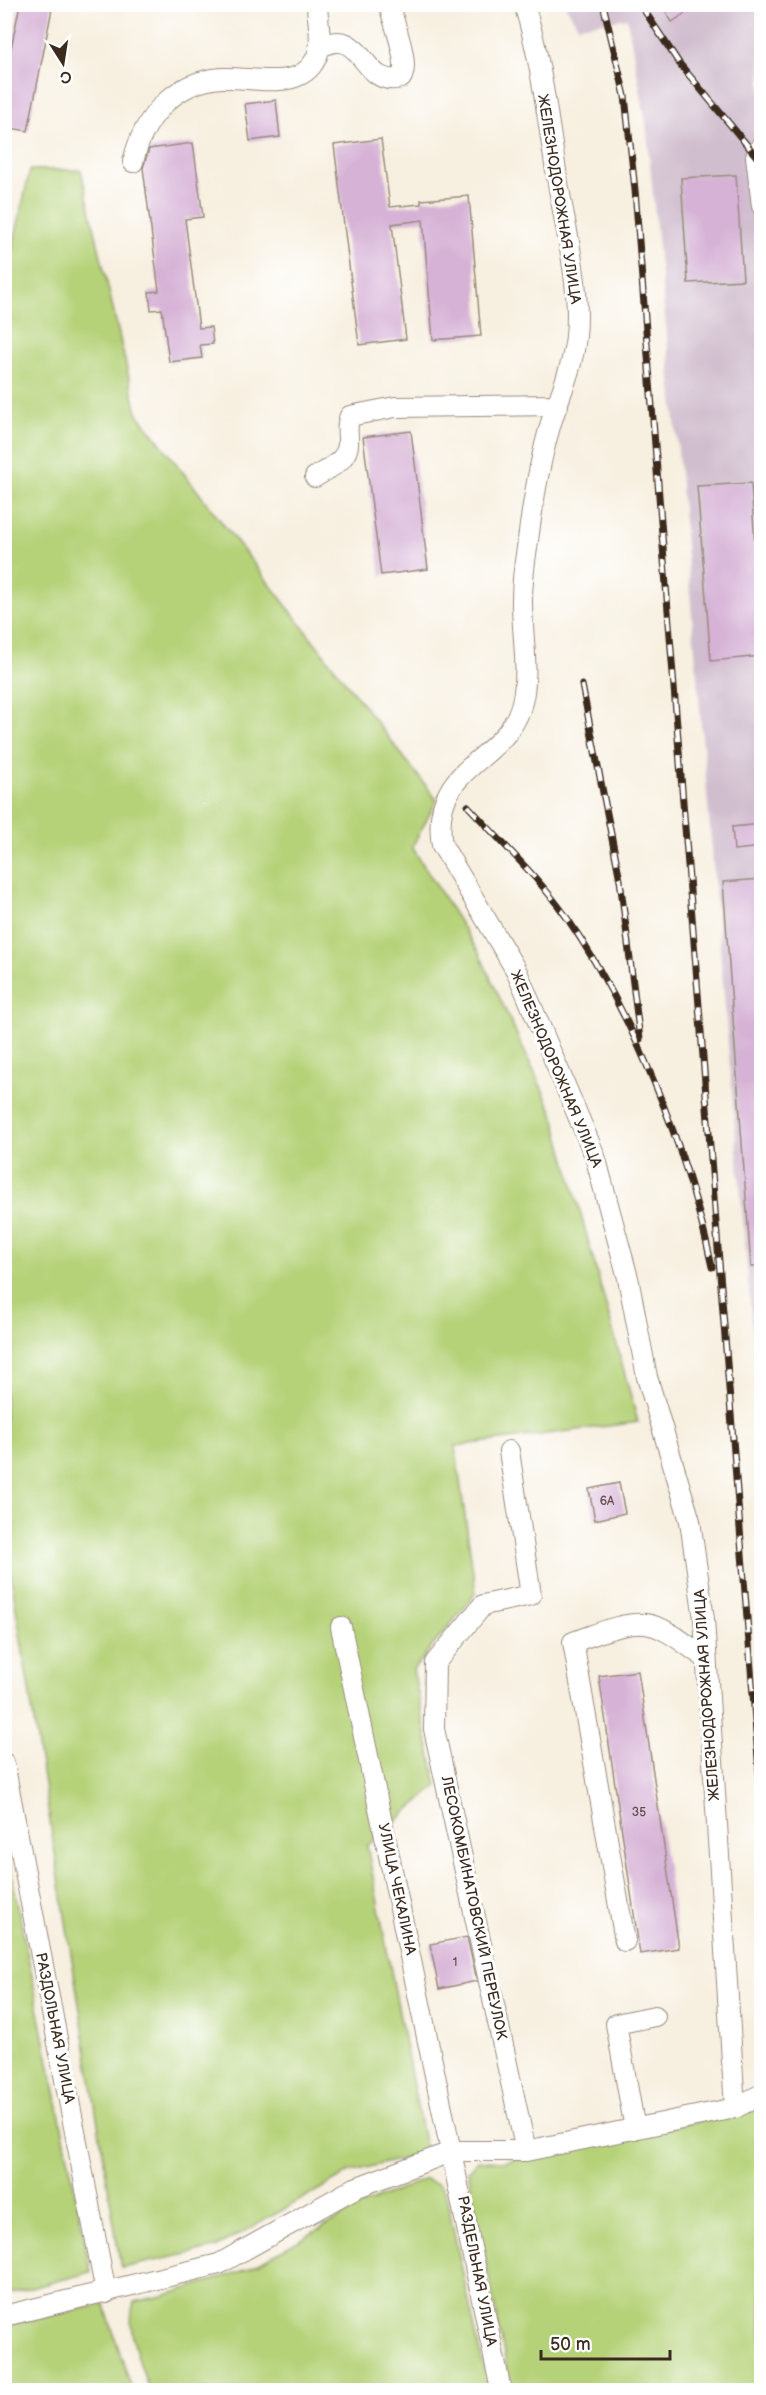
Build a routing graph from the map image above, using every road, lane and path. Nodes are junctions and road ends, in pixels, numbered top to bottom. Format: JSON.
{"nodes":[{"id":1,"x":316,"y":4,"type":"edge"},
{"id":2,"x":389,"y":4,"type":"edge"},
{"id":3,"x":524,"y":4,"type":"edge"},
{"id":4,"x":320,"y":48,"type":"junction"},
{"id":5,"x":762,"y":145,"type":"edge"},
{"id":6,"x":133,"y":162,"type":"dead end"},
{"id":7,"x":762,"y":206,"type":"edge"},
{"id":8,"x":558,"y":405,"type":"junction"},
{"id":9,"x":315,"y":477,"type":"dead end"},
{"id":10,"x":509,"y":1450,"type":"dead end"},
{"id":11,"x":341,"y":1627,"type":"dead end"},
{"id":12,"x":706,"y":1658,"type":"junction"},
{"id":13,"x":4,"y":1763,"type":"edge"},
{"id":14,"x":625,"y":1941,"type":"dead end"},
{"id":15,"x":655,"y":2016,"type":"dead end"},
{"id":16,"x":762,"y":2094,"type":"edge"},
{"id":17,"x":735,"y":2108,"type":"junction"},
{"id":18,"x":635,"y":2129,"type":"junction"},
{"id":19,"x":453,"y":2151,"type":"junction"},
{"id":20,"x":526,"y":2151,"type":"junction"},
{"id":21,"x":106,"y":2293,"type":"junction"},
{"id":22,"x":4,"y":2316,"type":"edge"},
{"id":23,"x":501,"y":2391,"type":"edge"}],
"edges":[{"from":1,"to":4,"type":"street"},
{"from":2,"to":4,"type":"street"},
{"from":3,"to":8,"type":"street","name":"ЖЕЛЕЗНОДОРОЖНАЯ УЛИЦА"},
{"from":4,"to":6,"type":"street"},
{"from":5,"to":7,"type":"street"},
{"from":8,"to":9,"type":"street"},
{"from":8,"to":12,"type":"street","name":"ЖЕЛЕЗНОДОРОЖНАЯ УЛИЦА"},
{"from":10,"to":20,"type":"street","name":"ЛЕСОКОМБИНАТОВСКИЙ ПЕРЕУЛОК"},
{"from":11,"to":19,"type":"street","name":"УЛИЦА ЧЕКАЛИНА"},
{"from":12,"to":14,"type":"street"},
{"from":12,"to":17,"type":"street","name":"ЖЕЛЕЗНОДОРОЖНАЯ УЛИЦА"},
{"from":13,"to":21,"type":"street","name":"РАЗДОЛЬНАЯ УЛИЦА"},
{"from":15,"to":18,"type":"street"},
{"from":16,"to":17,"type":"street"},
{"from":17,"to":18,"type":"street"},
{"from":18,"to":20,"type":"street"},
{"from":19,"to":20,"type":"street"},
{"from":19,"to":21,"type":"street"},
{"from":19,"to":23,"type":"street","name":"РАЗДЕЛЬНАЯ УЛИЦА"},
{"from":21,"to":22,"type":"street"}]}
